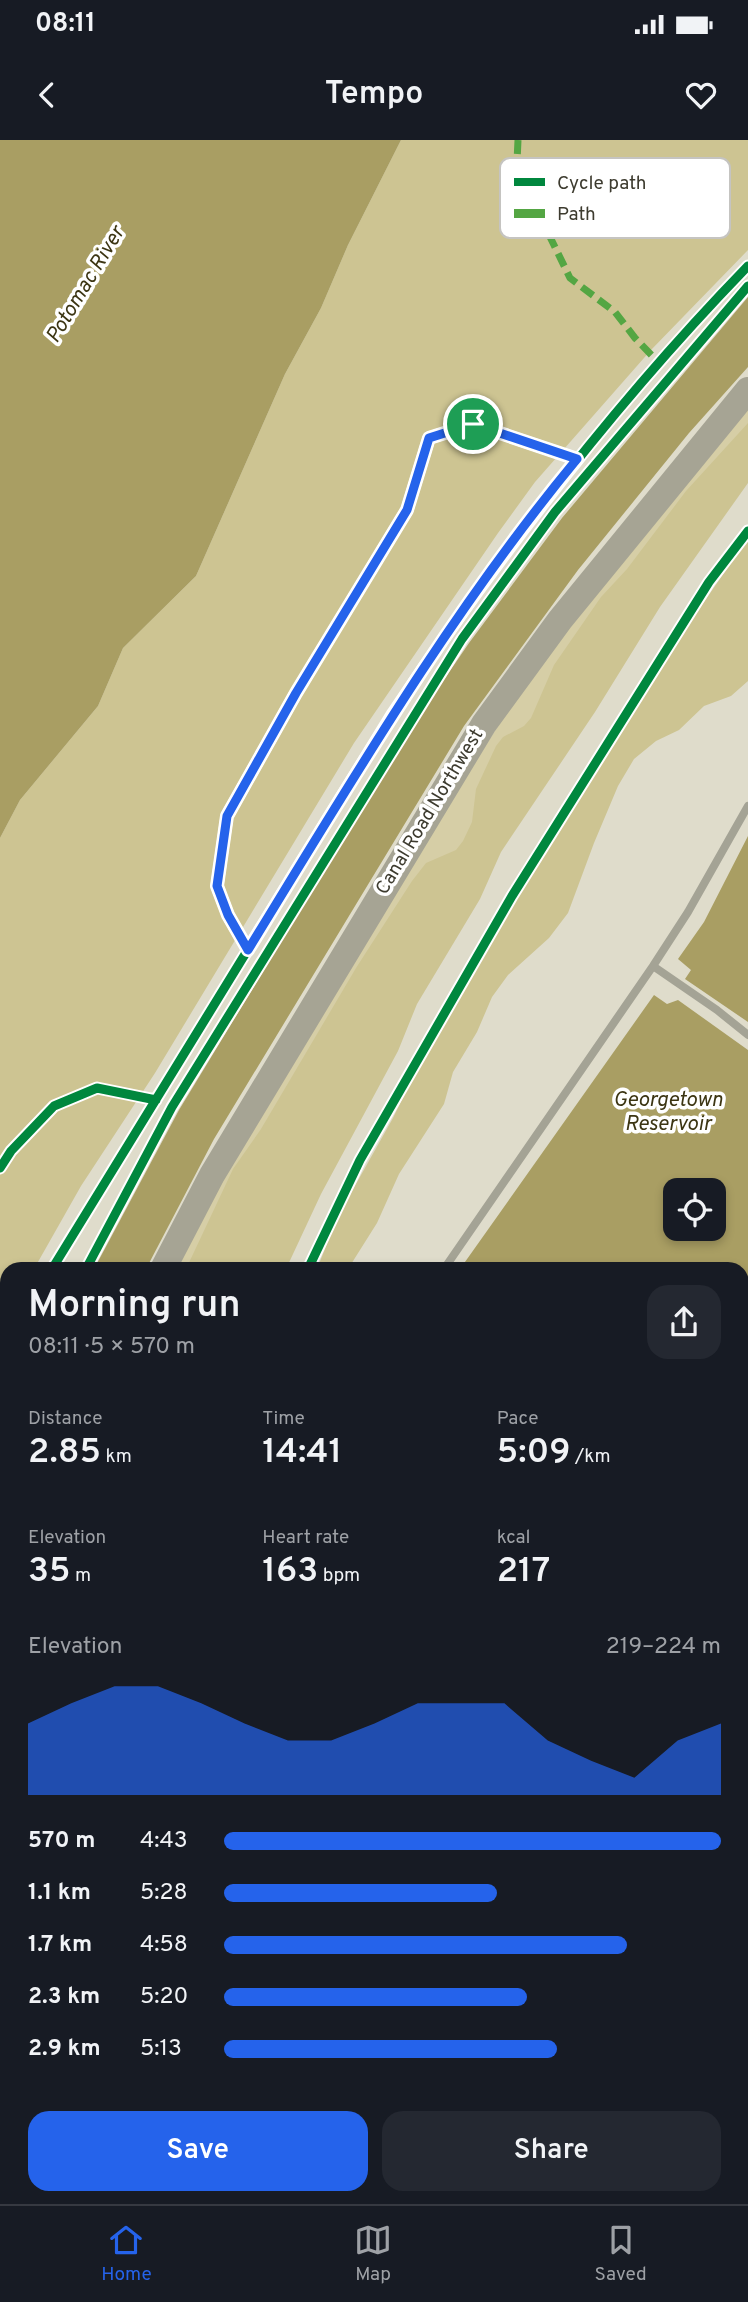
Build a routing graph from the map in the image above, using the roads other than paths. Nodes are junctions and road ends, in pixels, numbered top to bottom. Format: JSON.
{"nodes":[{"id":1,"x":748,"y":390,"type":"edge"},
{"id":2,"x":748,"y":806,"type":"edge"},
{"id":3,"x":653,"y":966,"type":"junction"},
{"id":4,"x":748,"y":1035,"type":"edge"},
{"id":5,"x":167,"y":1262,"type":"edge"},
{"id":6,"x":449,"y":1262,"type":"edge"}],
"edges":[{"from":1,"to":5,"type":"highway","name":"Canal Road Northwest"},
{"from":2,"to":3,"type":"lane"},
{"from":3,"to":4,"type":"lane"},
{"from":3,"to":6,"type":"lane"}]}
